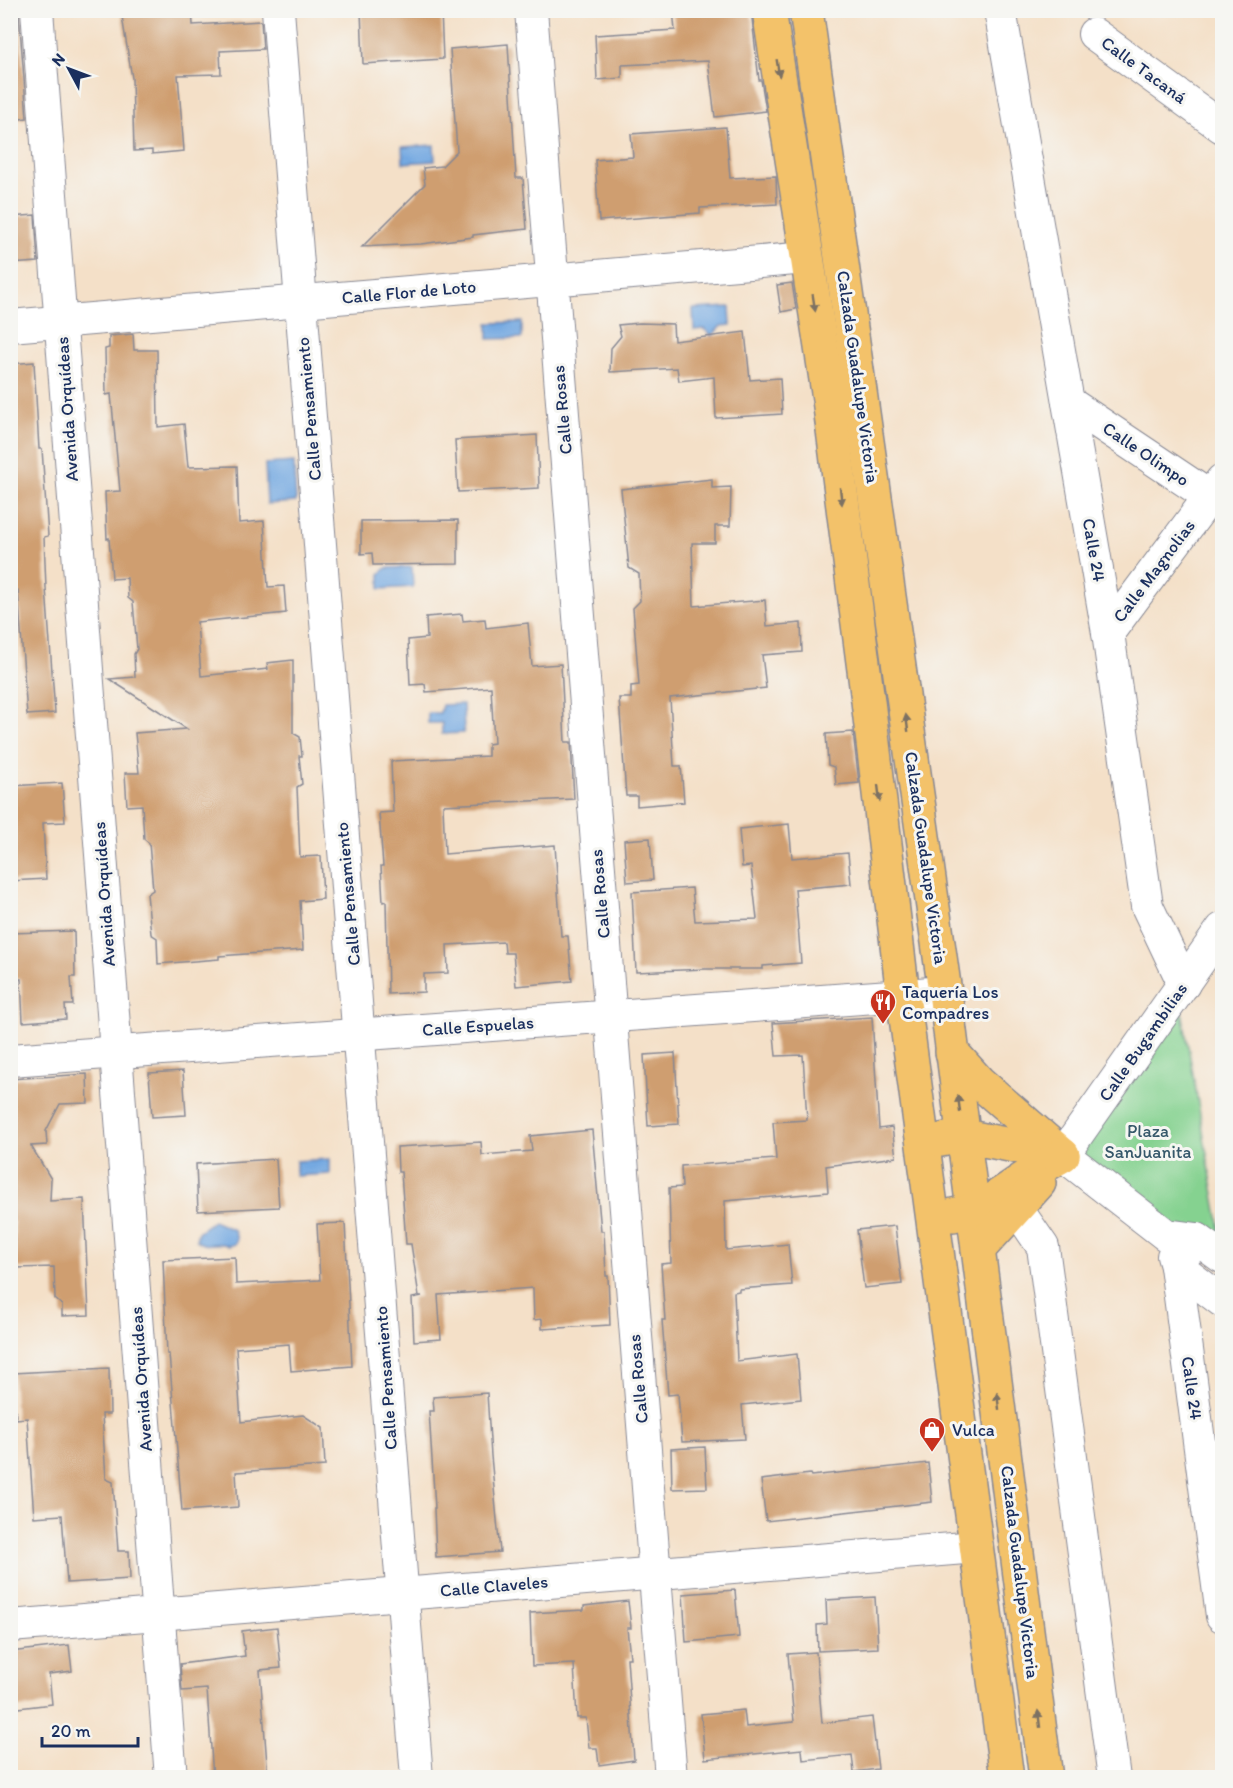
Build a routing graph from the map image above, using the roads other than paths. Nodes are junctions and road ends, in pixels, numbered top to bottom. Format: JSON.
{"nodes":[{"id":1,"x":37,"y":10,"type":"edge"},
{"id":2,"x":278,"y":10,"type":"edge"},
{"id":3,"x":531,"y":10,"type":"edge"},
{"id":4,"x":769,"y":10,"type":"edge"},
{"id":5,"x":806,"y":10,"type":"edge"},
{"id":6,"x":1000,"y":10,"type":"edge"},
{"id":7,"x":1094,"y":34,"type":"dead end"},
{"id":8,"x":1222,"y":127,"type":"edge"},
{"id":9,"x":807,"y":258,"type":"junction"},
{"id":10,"x":552,"y":279,"type":"junction"},
{"id":11,"x":301,"y":301,"type":"junction"},
{"id":12,"x":60,"y":321,"type":"junction"},
{"id":13,"x":10,"y":326,"type":"edge"},
{"id":14,"x":1068,"y":402,"type":"junction"},
{"id":15,"x":1218,"y":494,"type":"edge"},
{"id":16,"x":1108,"y":633,"type":"junction"},
{"id":17,"x":1222,"y":929,"type":"edge"},
{"id":18,"x":1184,"y":984,"type":"junction"},
{"id":19,"x":945,"y":992,"type":"junction"},
{"id":20,"x":903,"y":995,"type":"junction"},
{"id":21,"x":610,"y":1016,"type":"junction"},
{"id":22,"x":359,"y":1034,"type":"junction"},
{"id":23,"x":116,"y":1052,"type":"junction"},
{"id":24,"x":952,"y":1052,"type":"junction"},
{"id":25,"x":10,"y":1060,"type":"edge"},
{"id":26,"x":963,"y":1136,"type":"junction"},
{"id":27,"x":923,"y":1143,"type":"junction"},
{"id":28,"x":1064,"y":1155,"type":"junction"},
{"id":29,"x":1017,"y":1209,"type":"junction"},
{"id":30,"x":973,"y":1211,"type":"junction"},
{"id":31,"x":933,"y":1219,"type":"junction"},
{"id":32,"x":1166,"y":1235,"type":"junction"},
{"id":33,"x":1197,"y":1239,"type":"junction"},
{"id":34,"x":978,"y":1250,"type":"junction"},
{"id":35,"x":1222,"y":1257,"type":"edge"},
{"id":36,"x":1176,"y":1266,"type":"junction"},
{"id":37,"x":1222,"y":1301,"type":"edge"},
{"id":38,"x":977,"y":1546,"type":"junction"},
{"id":39,"x":654,"y":1573,"type":"junction"},
{"id":40,"x":402,"y":1594,"type":"junction"},
{"id":41,"x":158,"y":1613,"type":"junction"},
{"id":42,"x":1222,"y":1616,"type":"edge"},
{"id":43,"x":10,"y":1626,"type":"edge"},
{"id":44,"x":171,"y":1778,"type":"edge"},
{"id":45,"x":417,"y":1778,"type":"edge"},
{"id":46,"x":671,"y":1778,"type":"edge"},
{"id":47,"x":1007,"y":1778,"type":"edge"},
{"id":48,"x":1046,"y":1778,"type":"edge"},
{"id":49,"x":1114,"y":1778,"type":"edge"}],
"edges":[{"from":1,"to":12,"type":"street","name":"Avenida Orquídeas"},
{"from":2,"to":11,"type":"street","name":"Calle Pensamiento"},
{"from":3,"to":10,"type":"street","name":"Calle Rosas"},
{"from":4,"to":9,"type":"main road","name":"Calzada Guadalupe Victoria","one_way":true},
{"from":19,"to":5,"type":"main road","name":"Calzada Guadalupe Victoria","one_way":true},
{"from":6,"to":14,"type":"street","name":"Calle 24"},
{"from":7,"to":8,"type":"street","name":"Calle Tacaná"},
{"from":9,"to":10,"type":"street","name":"Calle Flor de Loto"},
{"from":9,"to":20,"type":"main road","name":"Calzada Guadalupe Victoria","one_way":true},
{"from":10,"to":11,"type":"street","name":"Calle Flor de Loto"},
{"from":10,"to":21,"type":"street","name":"Calle Rosas"},
{"from":11,"to":12,"type":"street","name":"Calle Flor de Loto"},
{"from":11,"to":22,"type":"street","name":"Calle Pensamiento"},
{"from":12,"to":13,"type":"street","name":"Calle Flor de Loto"},
{"from":12,"to":23,"type":"street","name":"Avenida Orquídeas"},
{"from":14,"to":15,"type":"street","name":"Calle Olimpo"},
{"from":14,"to":16,"type":"street","name":"Calle 24"},
{"from":15,"to":16,"type":"street","name":"Calle Magnolias"},
{"from":16,"to":18,"type":"street","name":"Calle 24"},
{"from":17,"to":18,"type":"street","name":"Calle Bugambilias"},
{"from":18,"to":28,"type":"street","name":"Calle Bugambilias"},
{"from":19,"to":20,"type":"street","name":"Calle Espuelas"},
{"from":19,"to":24,"type":"main road","name":"Calzada Guadalupe Victoria"},
{"from":20,"to":21,"type":"street","name":"Calle Espuelas"},
{"from":20,"to":27,"type":"main road","name":"Calzada Guadalupe Victoria"},
{"from":21,"to":22,"type":"street","name":"Calle Espuelas"},
{"from":21,"to":39,"type":"street","name":"Calle Rosas"},
{"from":22,"to":23,"type":"street","name":"Calle Espuelas"},
{"from":22,"to":40,"type":"street","name":"Calle Pensamiento"},
{"from":23,"to":25,"type":"street","name":"Calle Espuelas"},
{"from":23,"to":41,"type":"street","name":"Avenida Orquídeas"},
{"from":26,"to":24,"type":"main road","name":"Calzada Guadalupe Victoria","one_way":true},
{"from":24,"to":28,"type":"main road"},
{"from":26,"to":27,"type":"main road"},
{"from":26,"to":28,"type":"main road"},
{"from":26,"to":30,"type":"main road","name":"Calzada Guadalupe Victoria"},
{"from":27,"to":31,"type":"main road","name":"Calzada Guadalupe Victoria"},
{"from":28,"to":29,"type":"main road"},
{"from":28,"to":30,"type":"main road"},
{"from":28,"to":32,"type":"street"},
{"from":29,"to":34,"type":"main road"},
{"from":29,"to":49,"type":"street"},
{"from":30,"to":31,"type":"main road"},
{"from":30,"to":34,"type":"main road","name":"Calzada Guadalupe Victoria"},
{"from":31,"to":38,"type":"main road","name":"Calzada Guadalupe Victoria"},
{"from":32,"to":33,"type":"street"},
{"from":32,"to":36,"type":"street","name":"Calle 24"},
{"from":33,"to":35,"type":"street"},
{"from":33,"to":36,"type":"street"},
{"from":48,"to":34,"type":"main road","name":"Calzada Guadalupe Victoria","one_way":true},
{"from":36,"to":37,"type":"street"},
{"from":36,"to":42,"type":"street","name":"Calle 24"},
{"from":38,"to":39,"type":"street","name":"Calle Claveles"},
{"from":38,"to":47,"type":"main road","name":"Calzada Guadalupe Victoria"},
{"from":39,"to":40,"type":"street","name":"Calle Claveles"},
{"from":39,"to":46,"type":"street","name":"Calle Rosas"},
{"from":40,"to":41,"type":"street","name":"Calle Claveles"},
{"from":40,"to":45,"type":"street","name":"Calle Pensamiento"},
{"from":41,"to":43,"type":"street","name":"Calle Claveles"},
{"from":41,"to":44,"type":"street","name":"Avenida Orquídeas"}]}
